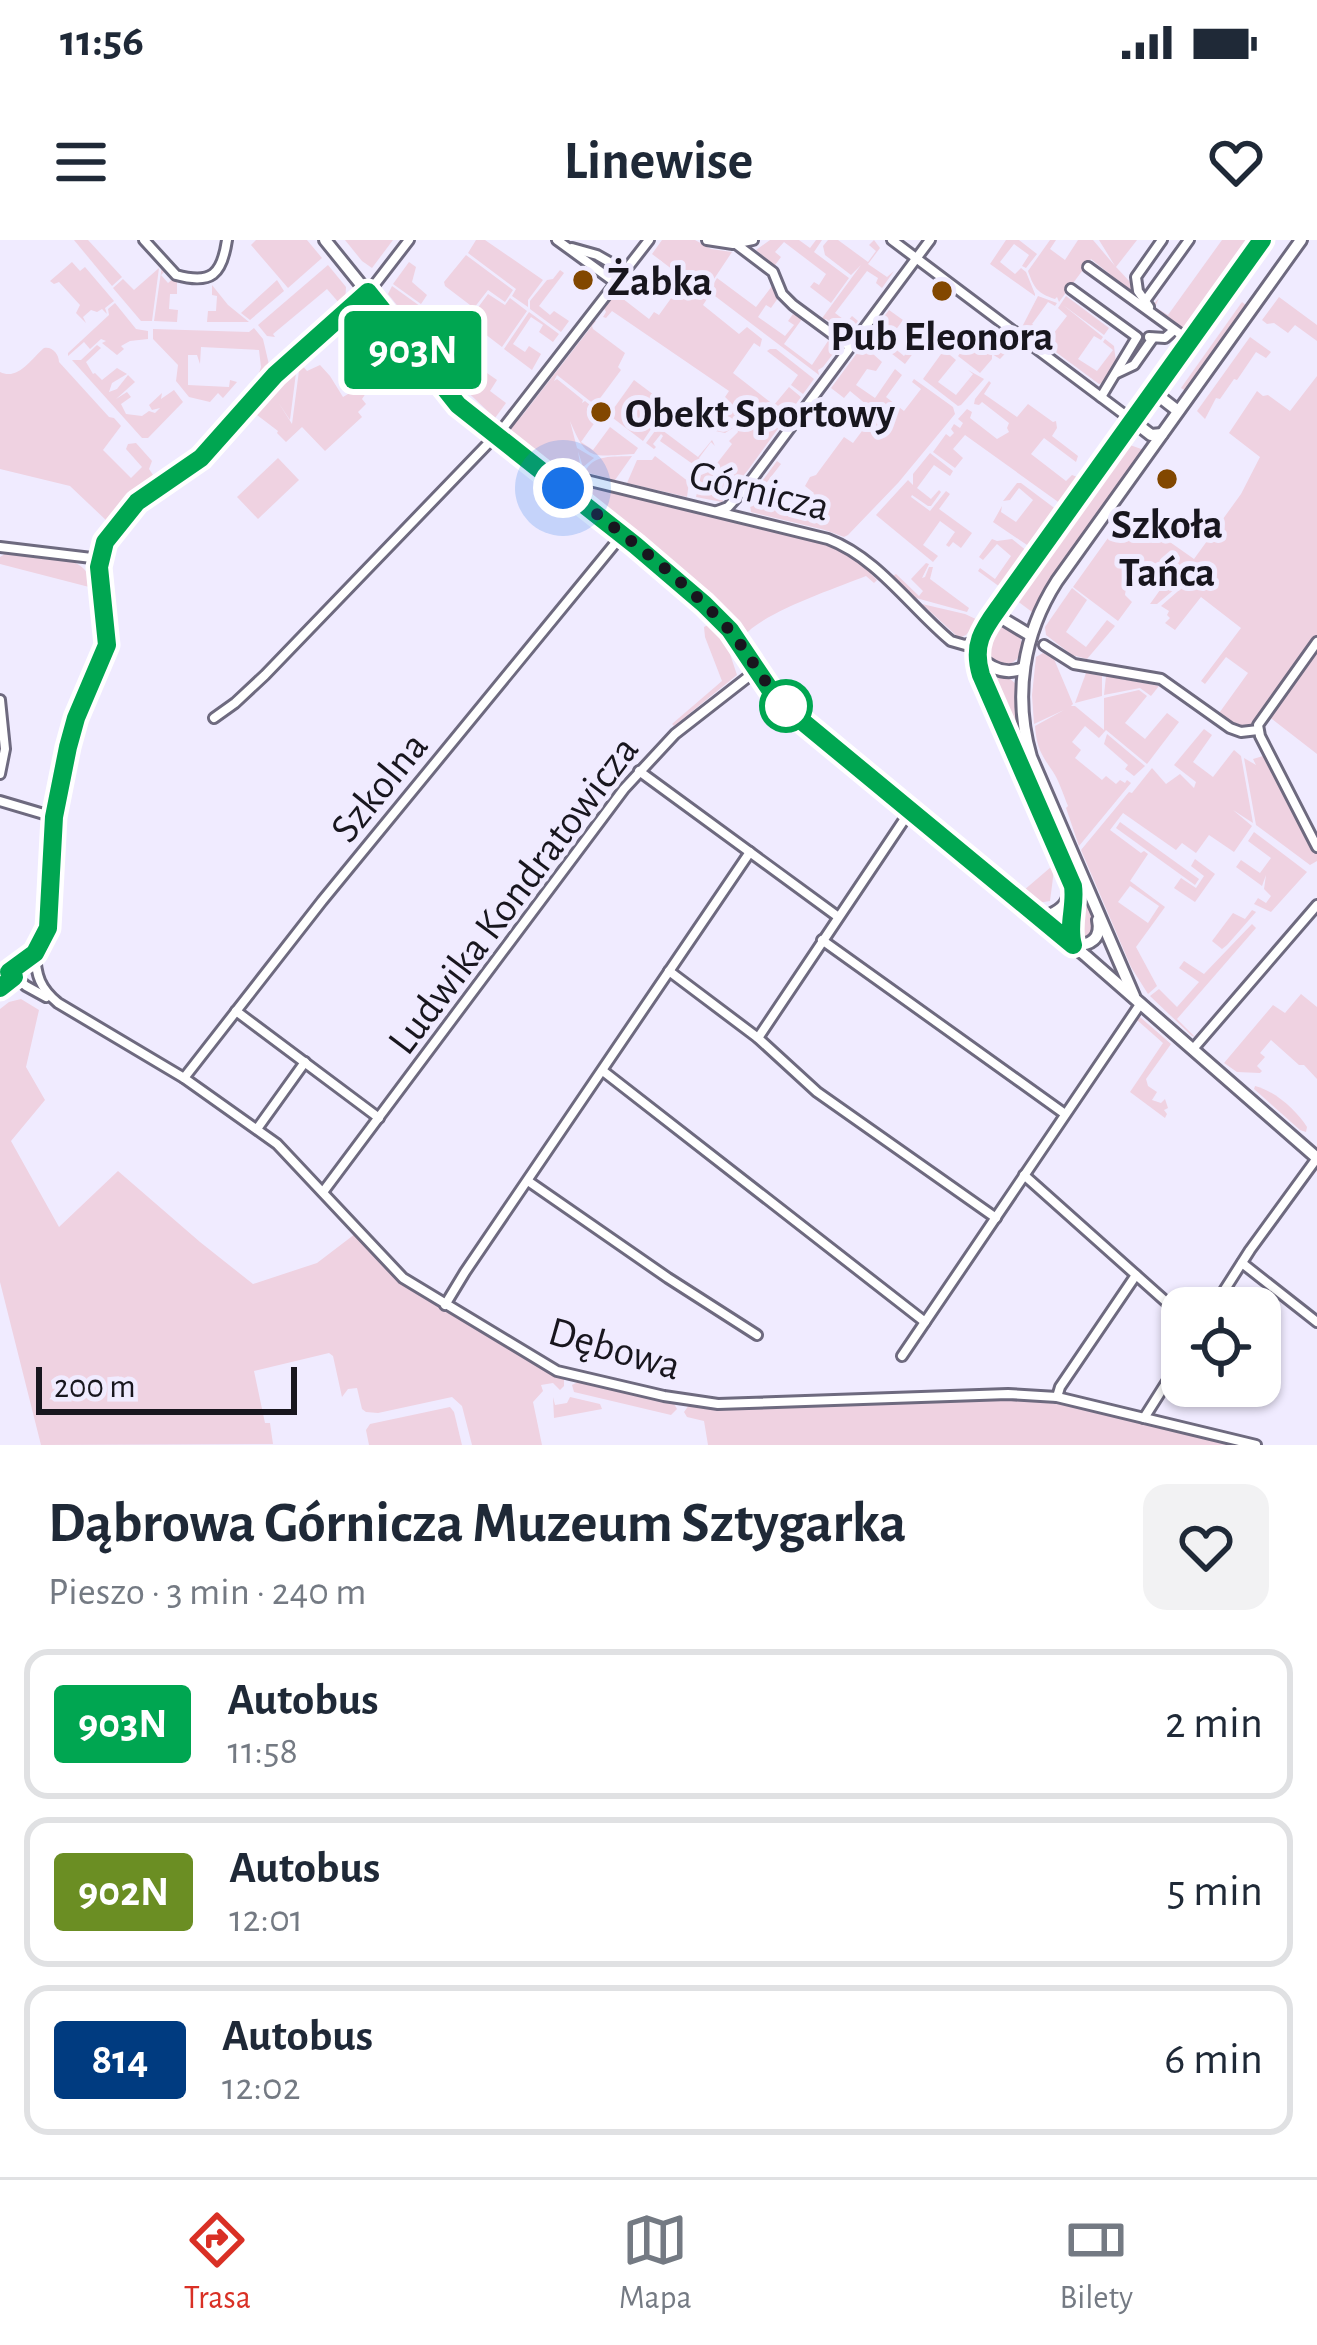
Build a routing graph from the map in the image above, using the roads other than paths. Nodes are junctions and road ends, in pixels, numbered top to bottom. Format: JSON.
{"nodes":[{"id":1,"x":144,"y":240,"type":"edge"},
{"id":2,"x":227,"y":240,"type":"edge"},
{"id":3,"x":325,"y":240,"type":"edge"},
{"id":4,"x":409,"y":240,"type":"edge"},
{"id":5,"x":649,"y":240,"type":"edge"},
{"id":6,"x":707,"y":240,"type":"edge"},
{"id":7,"x":753,"y":240,"type":"edge"},
{"id":8,"x":892,"y":240,"type":"edge"},
{"id":9,"x":930,"y":240,"type":"edge"},
{"id":10,"x":1162,"y":240,"type":"edge"},
{"id":11,"x":1189,"y":240,"type":"edge"},
{"id":12,"x":1262,"y":240,"type":"edge"},
{"id":13,"x":1301,"y":240,"type":"edge"},
{"id":14,"x":560,"y":242,"type":"edge"},
{"id":15,"x":736,"y":244,"type":"junction"},
{"id":16,"x":916,"y":258,"type":"junction"},
{"id":17,"x":1088,"y":267,"type":"dead end"},
{"id":18,"x":625,"y":271,"type":"junction"},
{"id":19,"x":616,"y":283,"type":"junction"},
{"id":20,"x":1071,"y":289,"type":"dead end"},
{"id":21,"x":368,"y":292,"type":"junction"},
{"id":22,"x":1145,"y":301,"type":"junction"},
{"id":23,"x":1152,"y":314,"type":"junction"},
{"id":24,"x":1174,"y":330,"type":"junction"},
{"id":25,"x":1137,"y":338,"type":"junction"},
{"id":26,"x":1153,"y":338,"type":"junction"},
{"id":27,"x":1190,"y":341,"type":"junction"},
{"id":28,"x":850,"y":347,"type":"junction"},
{"id":29,"x":1116,"y":373,"type":"junction"},
{"id":30,"x":1100,"y":397,"type":"junction"},
{"id":31,"x":1149,"y":398,"type":"junction"},
{"id":32,"x":1178,"y":411,"type":"junction"},
{"id":33,"x":1133,"y":421,"type":"junction"},
{"id":34,"x":1162,"y":434,"type":"junction"},
{"id":35,"x":495,"y":435,"type":"junction"},
{"id":36,"x":563,"y":488,"type":"junction"},
{"id":37,"x":716,"y":511,"type":"junction"},
{"id":38,"x":622,"y":535,"type":"junction"},
{"id":39,"x":0,"y":547,"type":"edge"},
{"id":40,"x":100,"y":560,"type":"junction"},
{"id":41,"x":995,"y":614,"type":"junction"},
{"id":42,"x":1030,"y":635,"type":"junction"},
{"id":43,"x":978,"y":640,"type":"junction"},
{"id":44,"x":1317,"y":642,"type":"edge"},
{"id":45,"x":1044,"y":645,"type":"dead end"},
{"id":46,"x":976,"y":655,"type":"junction"},
{"id":47,"x":1024,"y":668,"type":"junction"},
{"id":48,"x":757,"y":670,"type":"junction"},
{"id":49,"x":0,"y":700,"type":"edge"},
{"id":50,"x":214,"y":718,"type":"dead end"},
{"id":51,"x":1258,"y":730,"type":"junction"},
{"id":52,"x":639,"y":771,"type":"junction"},
{"id":53,"x":0,"y":773,"type":"edge"},
{"id":54,"x":0,"y":801,"type":"edge"},
{"id":55,"x":910,"y":811,"type":"junction"},
{"id":56,"x":54,"y":817,"type":"junction"},
{"id":57,"x":1317,"y":844,"type":"edge"},
{"id":58,"x":750,"y":852,"type":"junction"},
{"id":59,"x":1059,"y":859,"type":"junction"},
{"id":60,"x":1317,"y":905,"type":"edge"},
{"id":61,"x":1095,"y":907,"type":"junction"},
{"id":62,"x":837,"y":916,"type":"junction"},
{"id":63,"x":1040,"y":919,"type":"junction"},
{"id":64,"x":822,"y":940,"type":"junction"},
{"id":65,"x":1073,"y":945,"type":"junction"},
{"id":66,"x":35,"y":953,"type":"junction"},
{"id":67,"x":669,"y":971,"type":"junction"},
{"id":68,"x":8,"y":976,"type":"edge"},
{"id":69,"x":0,"y":988,"type":"edge"},
{"id":70,"x":1138,"y":1001,"type":"junction"},
{"id":71,"x":58,"y":1003,"type":"junction"},
{"id":72,"x":236,"y":1011,"type":"junction"},
{"id":73,"x":758,"y":1038,"type":"junction"},
{"id":74,"x":1193,"y":1048,"type":"junction"},
{"id":75,"x":304,"y":1062,"type":"junction"},
{"id":76,"x":603,"y":1071,"type":"junction"},
{"id":77,"x":184,"y":1078,"type":"junction"},
{"id":78,"x":1065,"y":1114,"type":"junction"},
{"id":79,"x":379,"y":1118,"type":"junction"},
{"id":80,"x":257,"y":1129,"type":"junction"},
{"id":81,"x":1317,"y":1158,"type":"edge"},
{"id":82,"x":1024,"y":1175,"type":"junction"},
{"id":83,"x":528,"y":1181,"type":"junction"},
{"id":84,"x":323,"y":1192,"type":"junction"},
{"id":85,"x":996,"y":1217,"type":"junction"},
{"id":86,"x":1242,"y":1263,"type":"junction"},
{"id":87,"x":1136,"y":1275,"type":"junction"},
{"id":88,"x":1227,"y":1287,"type":"edge"},
{"id":89,"x":1161,"y":1297,"type":"edge"},
{"id":90,"x":445,"y":1305,"type":"junction"},
{"id":91,"x":925,"y":1322,"type":"junction"},
{"id":92,"x":1317,"y":1322,"type":"edge"},
{"id":93,"x":758,"y":1335,"type":"dead end"},
{"id":94,"x":902,"y":1356,"type":"dead end"},
{"id":95,"x":1161,"y":1391,"type":"edge"},
{"id":96,"x":1057,"y":1397,"type":"junction"},
{"id":97,"x":1144,"y":1418,"type":"junction"},
{"id":98,"x":1256,"y":1445,"type":"edge"}],
"edges":[{"from":1,"to":2,"type":"street"},
{"from":3,"to":21,"type":"street"},
{"from":4,"to":21,"type":"street"},
{"from":5,"to":18,"type":"street"},
{"from":6,"to":15,"type":"street"},
{"from":7,"to":15,"type":"street"},
{"from":8,"to":16,"type":"street"},
{"from":9,"to":16,"type":"street"},
{"from":10,"to":22,"type":"street"},
{"from":11,"to":22,"type":"street"},
{"from":12,"to":27,"type":"street"},
{"from":13,"to":32,"type":"street"},
{"from":14,"to":18,"type":"street"},
{"from":14,"to":19,"type":"street"},
{"from":15,"to":28,"type":"street"},
{"from":16,"to":28,"type":"street"},
{"from":16,"to":30,"type":"street"},
{"from":17,"to":23,"type":"street"},
{"from":18,"to":19,"type":"street"},
{"from":19,"to":35,"type":"street"},
{"from":20,"to":25,"type":"street"},
{"from":21,"to":35,"type":"street"},
{"from":21,"to":40,"type":"street"},
{"from":22,"to":23,"type":"street"},
{"from":23,"to":24,"type":"street"},
{"from":24,"to":26,"type":"street"},
{"from":24,"to":27,"type":"street"},
{"from":25,"to":26,"type":"street"},
{"from":25,"to":29,"type":"street"},
{"from":26,"to":29,"type":"street"},
{"from":27,"to":31,"type":"street"},
{"from":28,"to":37,"type":"street"},
{"from":29,"to":30,"type":"street"},
{"from":30,"to":33,"type":"street"},
{"from":31,"to":32,"type":"street"},
{"from":31,"to":33,"type":"street"},
{"from":32,"to":34,"type":"street"},
{"from":33,"to":34,"type":"street"},
{"from":33,"to":41,"type":"street"},
{"from":34,"to":42,"type":"street"},
{"from":35,"to":36,"type":"street"},
{"from":35,"to":50,"type":"street"},
{"from":36,"to":37,"type":"street","name":"Górnicza"},
{"from":36,"to":38,"type":"street"},
{"from":37,"to":43,"type":"street","name":"Górnicza"},
{"from":38,"to":48,"type":"street"},
{"from":38,"to":72,"type":"street","name":"Szkolna"},
{"from":39,"to":40,"type":"street"},
{"from":40,"to":56,"type":"street"},
{"from":41,"to":42,"type":"street"},
{"from":41,"to":43,"type":"street"},
{"from":42,"to":47,"type":"street"},
{"from":43,"to":46,"type":"street"},
{"from":44,"to":51,"type":"street"},
{"from":45,"to":51,"type":"street"},
{"from":46,"to":47,"type":"street"},
{"from":46,"to":59,"type":"street"},
{"from":47,"to":61,"type":"street"},
{"from":48,"to":52,"type":"street","name":"Ludwika Kondratowicza"},
{"from":48,"to":55,"type":"street"},
{"from":49,"to":53,"type":"street"},
{"from":51,"to":57,"type":"street"},
{"from":52,"to":58,"type":"street"},
{"from":52,"to":79,"type":"street","name":"Ludwika Kondratowicza"},
{"from":54,"to":56,"type":"street"},
{"from":55,"to":62,"type":"street"},
{"from":55,"to":63,"type":"street"},
{"from":56,"to":66,"type":"street"},
{"from":58,"to":62,"type":"street"},
{"from":58,"to":67,"type":"street"},
{"from":59,"to":63,"type":"street"},
{"from":59,"to":65,"type":"street"},
{"from":60,"to":74,"type":"street"},
{"from":61,"to":65,"type":"street"},
{"from":61,"to":70,"type":"street"},
{"from":62,"to":64,"type":"street"},
{"from":63,"to":65,"type":"street"},
{"from":64,"to":73,"type":"street"},
{"from":64,"to":78,"type":"street"},
{"from":65,"to":70,"type":"street"},
{"from":66,"to":68,"type":"street"},
{"from":66,"to":71,"type":"street"},
{"from":67,"to":73,"type":"street"},
{"from":67,"to":76,"type":"street"},
{"from":68,"to":69,"type":"street"},
{"from":68,"to":71,"type":"street","name":"Dębowa"},
{"from":70,"to":74,"type":"street"},
{"from":70,"to":78,"type":"street"},
{"from":71,"to":77,"type":"street","name":"Dębowa"},
{"from":72,"to":75,"type":"street"},
{"from":72,"to":77,"type":"street","name":"Szkolna"},
{"from":73,"to":85,"type":"street"},
{"from":74,"to":81,"type":"street"},
{"from":75,"to":79,"type":"street"},
{"from":75,"to":80,"type":"street"},
{"from":76,"to":83,"type":"street"},
{"from":76,"to":91,"type":"street"},
{"from":77,"to":80,"type":"street","name":"Dębowa"},
{"from":78,"to":82,"type":"street"},
{"from":79,"to":84,"type":"street","name":"Ludwika Kondratowicza"},
{"from":80,"to":84,"type":"street","name":"Dębowa"},
{"from":81,"to":86,"type":"street"},
{"from":82,"to":85,"type":"street"},
{"from":82,"to":87,"type":"street"},
{"from":83,"to":90,"type":"street"},
{"from":83,"to":93,"type":"street"},
{"from":84,"to":90,"type":"street","name":"Dębowa"},
{"from":85,"to":91,"type":"street"},
{"from":86,"to":88,"type":"street"},
{"from":86,"to":92,"type":"street"},
{"from":87,"to":89,"type":"street"},
{"from":87,"to":96,"type":"street"},
{"from":90,"to":96,"type":"street","name":"Dębowa"},
{"from":91,"to":94,"type":"street"},
{"from":95,"to":97,"type":"street"},
{"from":96,"to":97,"type":"street","name":"Dębowa"},
{"from":97,"to":98,"type":"street","name":"Dębowa"}]}
